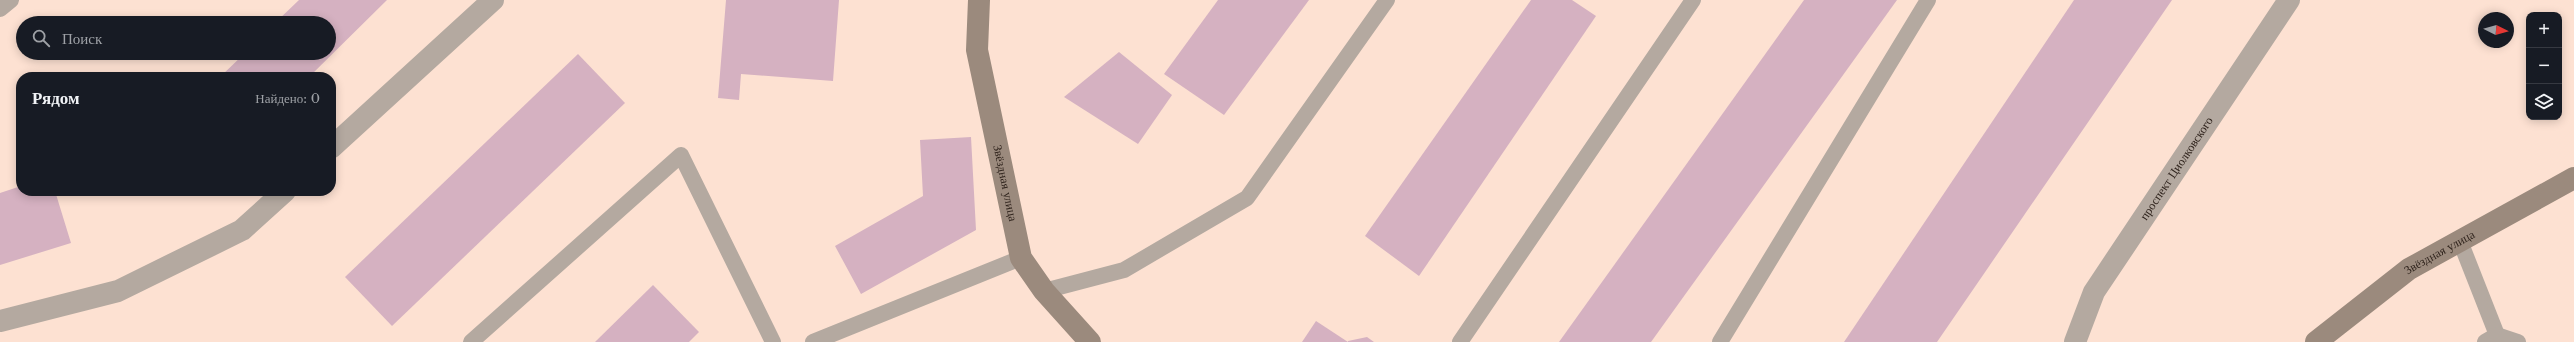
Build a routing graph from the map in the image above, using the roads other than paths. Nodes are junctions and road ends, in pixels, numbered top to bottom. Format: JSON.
{"nodes":[{"id":1,"x":11,"y":0,"type":"edge"},
{"id":2,"x":493,"y":0,"type":"edge"},
{"id":3,"x":979,"y":0,"type":"edge"},
{"id":4,"x":1387,"y":0,"type":"edge"},
{"id":5,"x":1694,"y":0,"type":"edge"},
{"id":6,"x":1928,"y":0,"type":"edge"},
{"id":7,"x":2289,"y":0,"type":"edge"},
{"id":8,"x":0,"y":9,"type":"edge"},
{"id":9,"x":336,"y":143,"type":"edge"},
{"id":10,"x":2574,"y":178,"type":"edge"},
{"id":11,"x":279,"y":196,"type":"edge"},
{"id":12,"x":2460,"y":241,"type":"junction"},
{"id":13,"x":1021,"y":258,"type":"junction"},
{"id":14,"x":1044,"y":291,"type":"junction"},
{"id":15,"x":0,"y":322,"type":"edge"},
{"id":16,"x":2491,"y":338,"type":"edge"},
{"id":17,"x":471,"y":342,"type":"edge"},
{"id":18,"x":773,"y":342,"type":"edge"},
{"id":19,"x":813,"y":342,"type":"edge"},
{"id":20,"x":1090,"y":342,"type":"edge"},
{"id":21,"x":1460,"y":342,"type":"edge"},
{"id":22,"x":1720,"y":342,"type":"edge"},
{"id":23,"x":2075,"y":342,"type":"edge"},
{"id":24,"x":2316,"y":342,"type":"edge"},
{"id":25,"x":2518,"y":342,"type":"edge"}],
"edges":[{"from":1,"to":8,"type":"lane"},
{"from":2,"to":9,"type":"street"},
{"from":3,"to":13,"type":"street","name":"Звёздная улица"},
{"from":4,"to":14,"type":"lane"},
{"from":5,"to":21,"type":"lane"},
{"from":6,"to":22,"type":"lane"},
{"from":7,"to":23,"type":"street","name":"проспект Циолковского"},
{"from":10,"to":12,"type":"street","name":"Звёздная улица"},
{"from":11,"to":15,"type":"street"},
{"from":12,"to":16,"type":"lane"},
{"from":12,"to":24,"type":"street","name":"Звёздная улица"},
{"from":13,"to":14,"type":"street","name":"Звёздная улица"},
{"from":13,"to":19,"type":"lane"},
{"from":14,"to":20,"type":"street","name":"Звёздная улица"},
{"from":16,"to":25,"type":"lane"},
{"from":17,"to":18,"type":"lane"}]}
